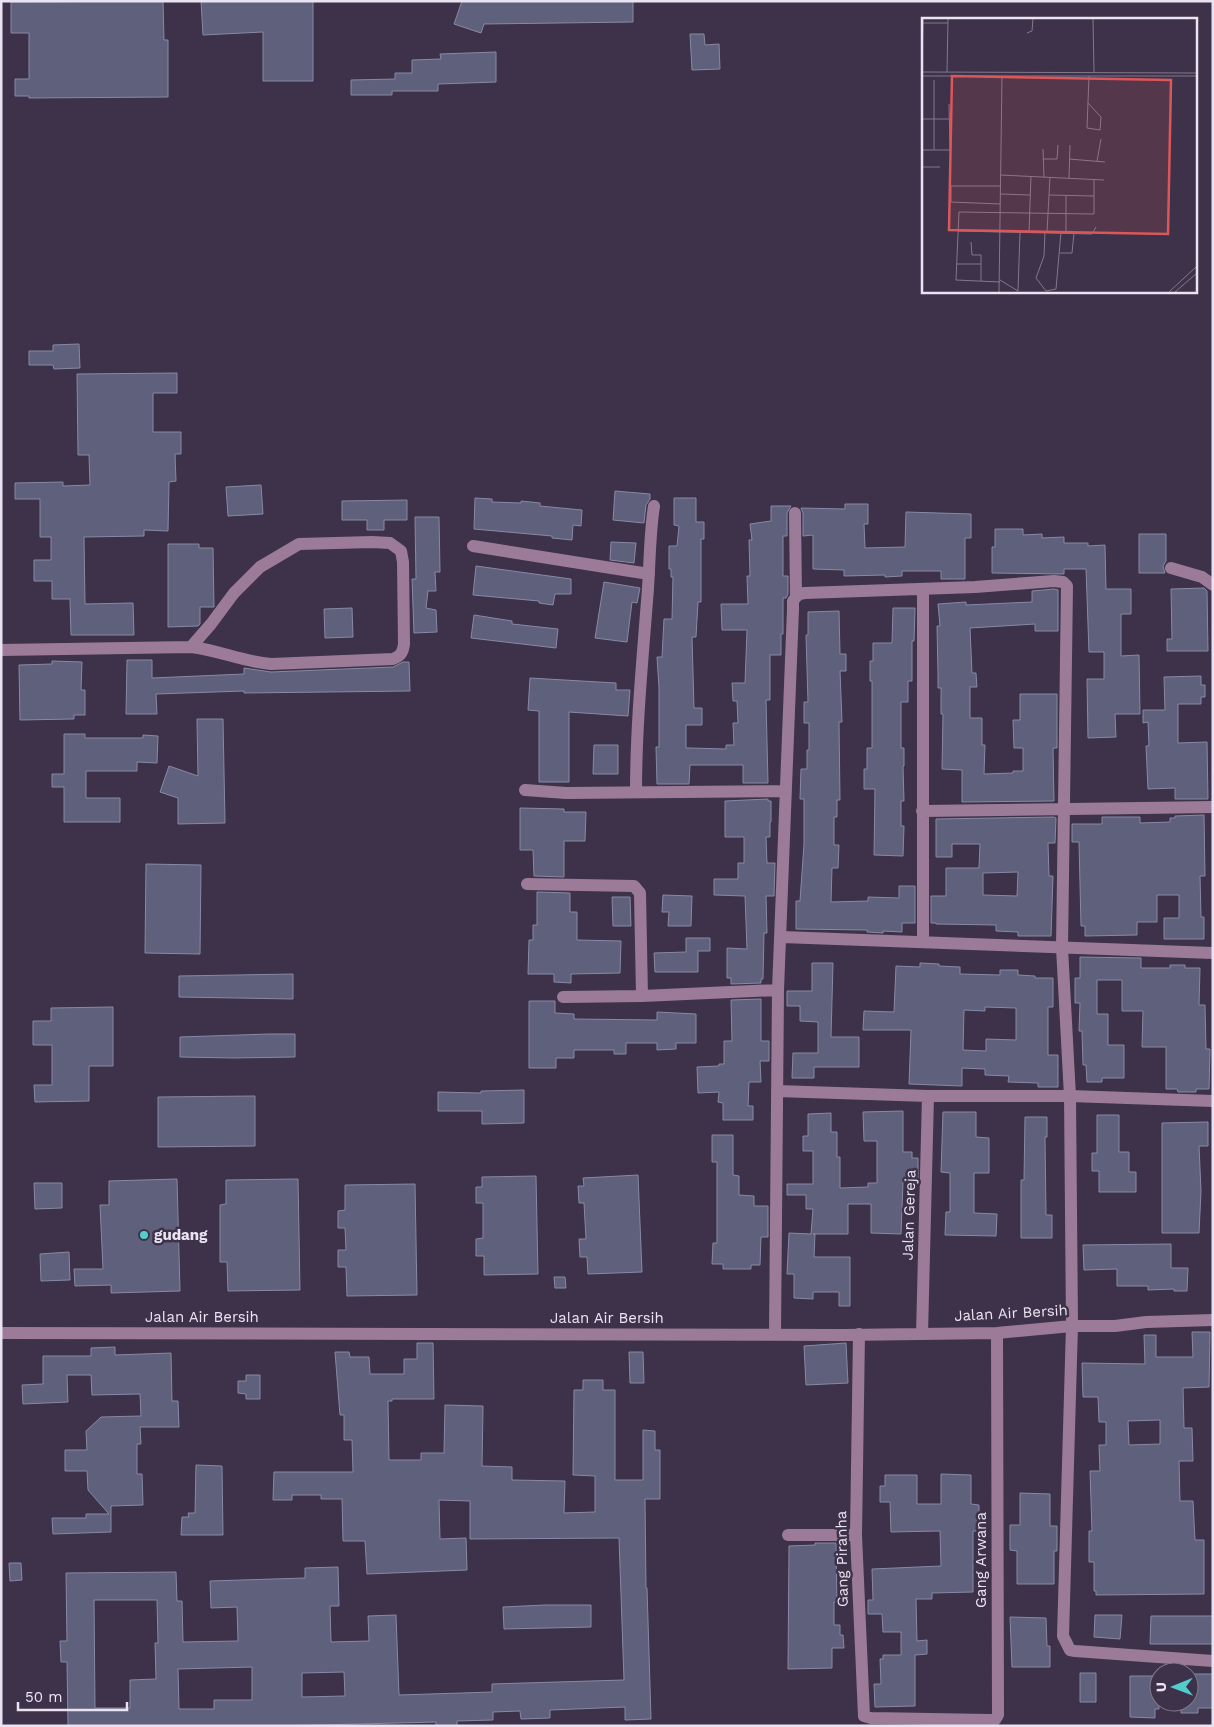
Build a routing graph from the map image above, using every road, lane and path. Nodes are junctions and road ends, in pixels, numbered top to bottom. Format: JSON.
{"nodes":[{"id":1,"x":654,"y":506,"type":"dead end"},
{"id":2,"x":795,"y":513,"type":"dead end"},
{"id":3,"x":473,"y":546,"type":"dead end"},
{"id":4,"x":1171,"y":568,"type":"dead end"},
{"id":5,"x":649,"y":574,"type":"junction"},
{"id":6,"x":1213,"y":585,"type":"edge"},
{"id":7,"x":923,"y":589,"type":"junction"},
{"id":8,"x":796,"y":597,"type":"junction"},
{"id":9,"x":191,"y":648,"type":"junction"},
{"id":10,"x":1,"y":650,"type":"edge"},
{"id":11,"x":525,"y":790,"type":"dead end"},
{"id":12,"x":785,"y":791,"type":"junction"},
{"id":13,"x":636,"y":792,"type":"junction"},
{"id":14,"x":1213,"y":807,"type":"edge"},
{"id":15,"x":1063,"y":809,"type":"junction"},
{"id":16,"x":922,"y":811,"type":"junction"},
{"id":17,"x":527,"y":884,"type":"dead end"},
{"id":18,"x":782,"y":937,"type":"junction"},
{"id":19,"x":923,"y":942,"type":"junction"},
{"id":20,"x":1062,"y":948,"type":"junction"},
{"id":21,"x":1213,"y":953,"type":"edge"},
{"id":22,"x":778,"y":990,"type":"junction"},
{"id":23,"x":642,"y":996,"type":"junction"},
{"id":24,"x":563,"y":997,"type":"dead end"},
{"id":25,"x":777,"y":1091,"type":"junction"},
{"id":26,"x":928,"y":1096,"type":"junction"},
{"id":27,"x":1070,"y":1096,"type":"junction"},
{"id":28,"x":1213,"y":1101,"type":"edge"},
{"id":29,"x":1213,"y":1320,"type":"edge"},
{"id":30,"x":1072,"y":1326,"type":"junction"},
{"id":31,"x":1,"y":1333,"type":"edge"},
{"id":32,"x":997,"y":1333,"type":"junction"},
{"id":33,"x":775,"y":1334,"type":"junction"},
{"id":34,"x":859,"y":1334,"type":"junction"},
{"id":35,"x":922,"y":1334,"type":"junction"},
{"id":36,"x":788,"y":1535,"type":"dead end"},
{"id":37,"x":856,"y":1535,"type":"junction"},
{"id":38,"x":1213,"y":1661,"type":"edge"},
{"id":39,"x":929,"y":1719,"type":"joint"}],
"edges":[{"from":1,"to":5,"type":"street"},
{"from":2,"to":8,"type":"street"},
{"from":3,"to":5,"type":"street"},
{"from":4,"to":6,"type":"street"},
{"from":5,"to":13,"type":"street"},
{"from":7,"to":8,"type":"street"},
{"from":7,"to":15,"type":"street"},
{"from":7,"to":16,"type":"street"},
{"from":8,"to":12,"type":"street"},
{"from":9,"to":9,"type":"street"},
{"from":9,"to":10,"type":"street"},
{"from":11,"to":13,"type":"street"},
{"from":12,"to":13,"type":"street"},
{"from":12,"to":18,"type":"street"},
{"from":14,"to":15,"type":"street"},
{"from":15,"to":16,"type":"street"},
{"from":15,"to":20,"type":"street"},
{"from":16,"to":19,"type":"street"},
{"from":17,"to":23,"type":"street"},
{"from":18,"to":19,"type":"street"},
{"from":18,"to":22,"type":"street"},
{"from":19,"to":20,"type":"street"},
{"from":20,"to":21,"type":"street"},
{"from":20,"to":27,"type":"street"},
{"from":22,"to":23,"type":"street"},
{"from":22,"to":25,"type":"street"},
{"from":23,"to":24,"type":"street"},
{"from":25,"to":26,"type":"street"},
{"from":25,"to":33,"type":"street"},
{"from":26,"to":27,"type":"street"},
{"from":26,"to":35,"type":"street","name":"Jalan Gereja"},
{"from":27,"to":28,"type":"street"},
{"from":27,"to":30,"type":"street"},
{"from":29,"to":30,"type":"street","name":"Jalan Air Bersih"},
{"from":30,"to":32,"type":"street","name":"Jalan Air Bersih"},
{"from":30,"to":38,"type":"street"},
{"from":31,"to":33,"type":"street","name":"Jalan Air Bersih"},
{"from":32,"to":35,"type":"street","name":"Jalan Air Bersih"},
{"from":32,"to":39,"type":"street","name":"Gang Arwana"},
{"from":33,"to":34,"type":"street","name":"Jalan Air Bersih"},
{"from":34,"to":35,"type":"street","name":"Jalan Air Bersih"},
{"from":34,"to":37,"type":"street","name":"Gang Piranha"},
{"from":36,"to":37,"type":"street"},
{"from":37,"to":39,"type":"street","name":"Gang Piranha"}]}
